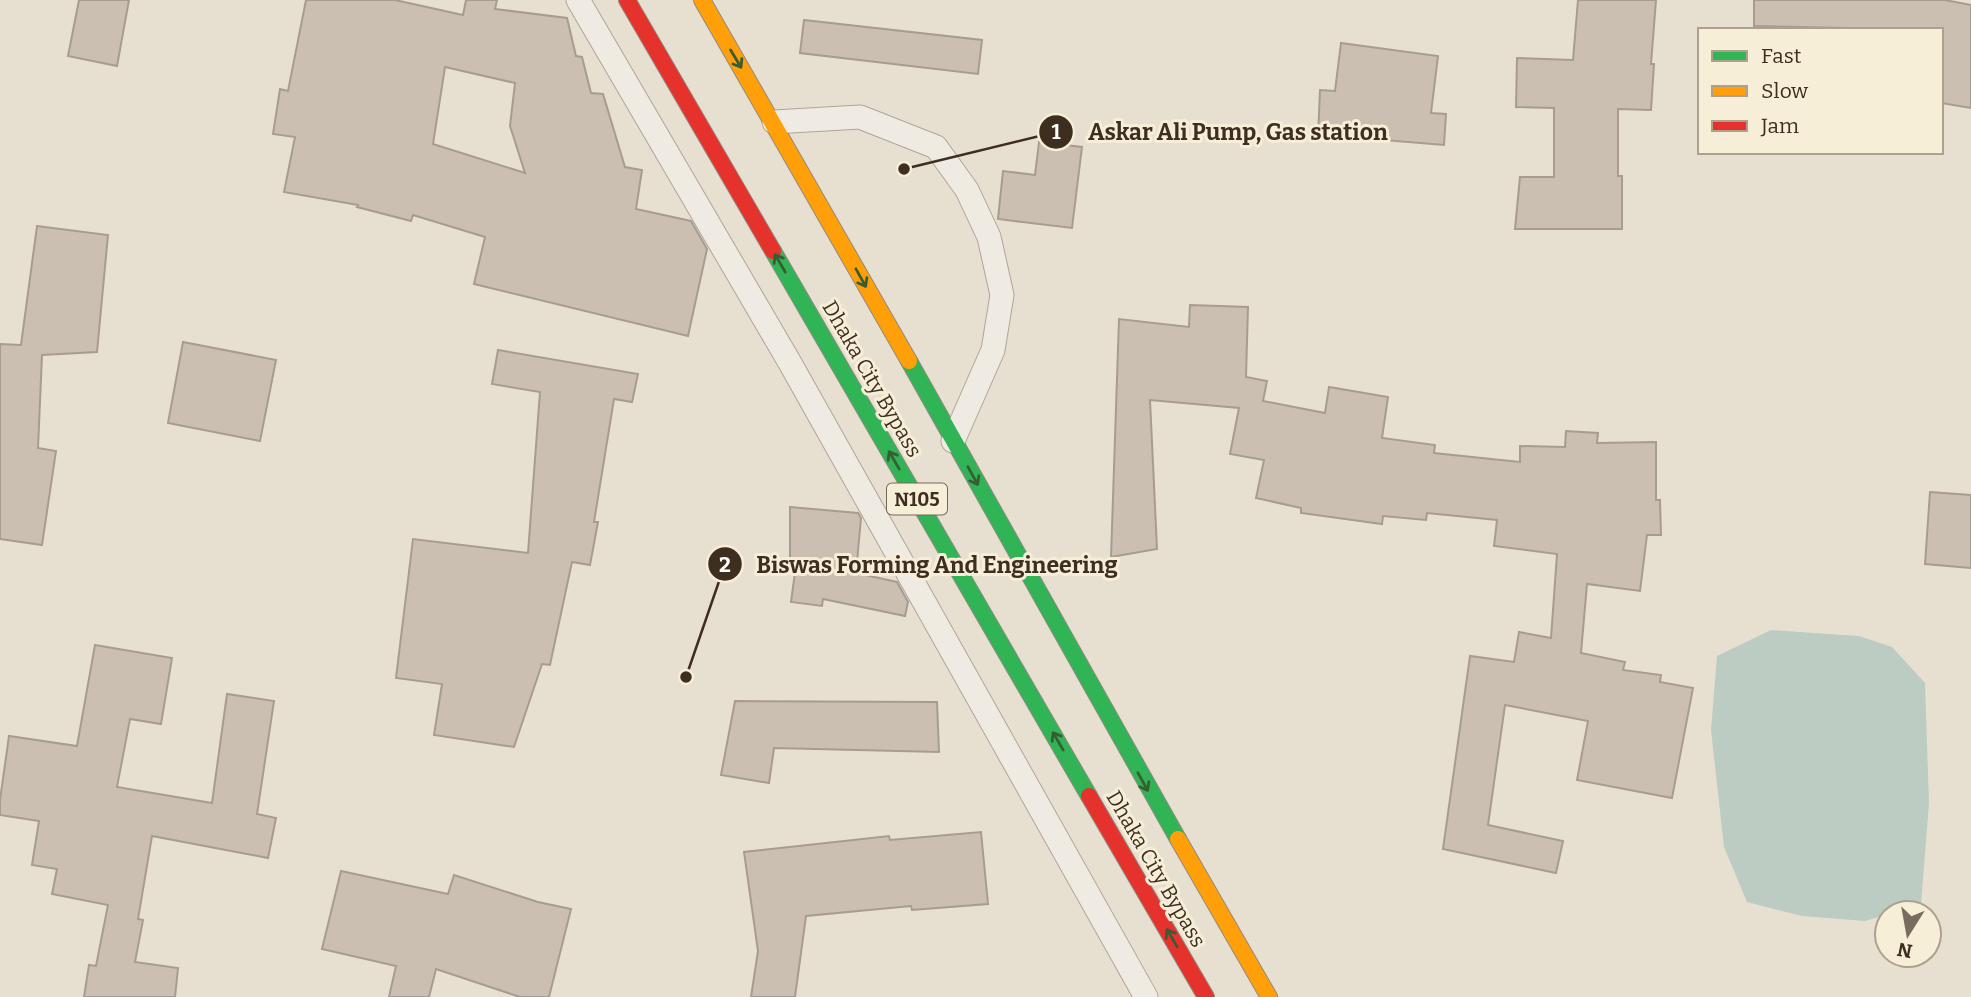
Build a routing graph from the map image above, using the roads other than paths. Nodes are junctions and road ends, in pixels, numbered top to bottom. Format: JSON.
{"nodes":[{"id":1,"x":578,"y":0,"type":"edge"},
{"id":2,"x":627,"y":0,"type":"edge"},
{"id":3,"x":702,"y":0,"type":"edge"},
{"id":4,"x":774,"y":122,"type":"junction"},
{"id":5,"x":953,"y":441,"type":"junction"},
{"id":6,"x":1146,"y":997,"type":"edge"},
{"id":7,"x":1206,"y":997,"type":"edge"},
{"id":8,"x":1269,"y":997,"type":"edge"}],
"edges":[{"from":1,"to":6,"type":"lane"},
{"from":7,"to":2,"type":"highway","name":"Dhaka City Bypass","number":"N105","one_way":true},
{"from":3,"to":4,"type":"highway","one_way":true},
{"from":4,"to":5,"type":"highway","one_way":true},
{"from":4,"to":5,"type":"lane"},
{"from":5,"to":8,"type":"highway","one_way":true}]}
